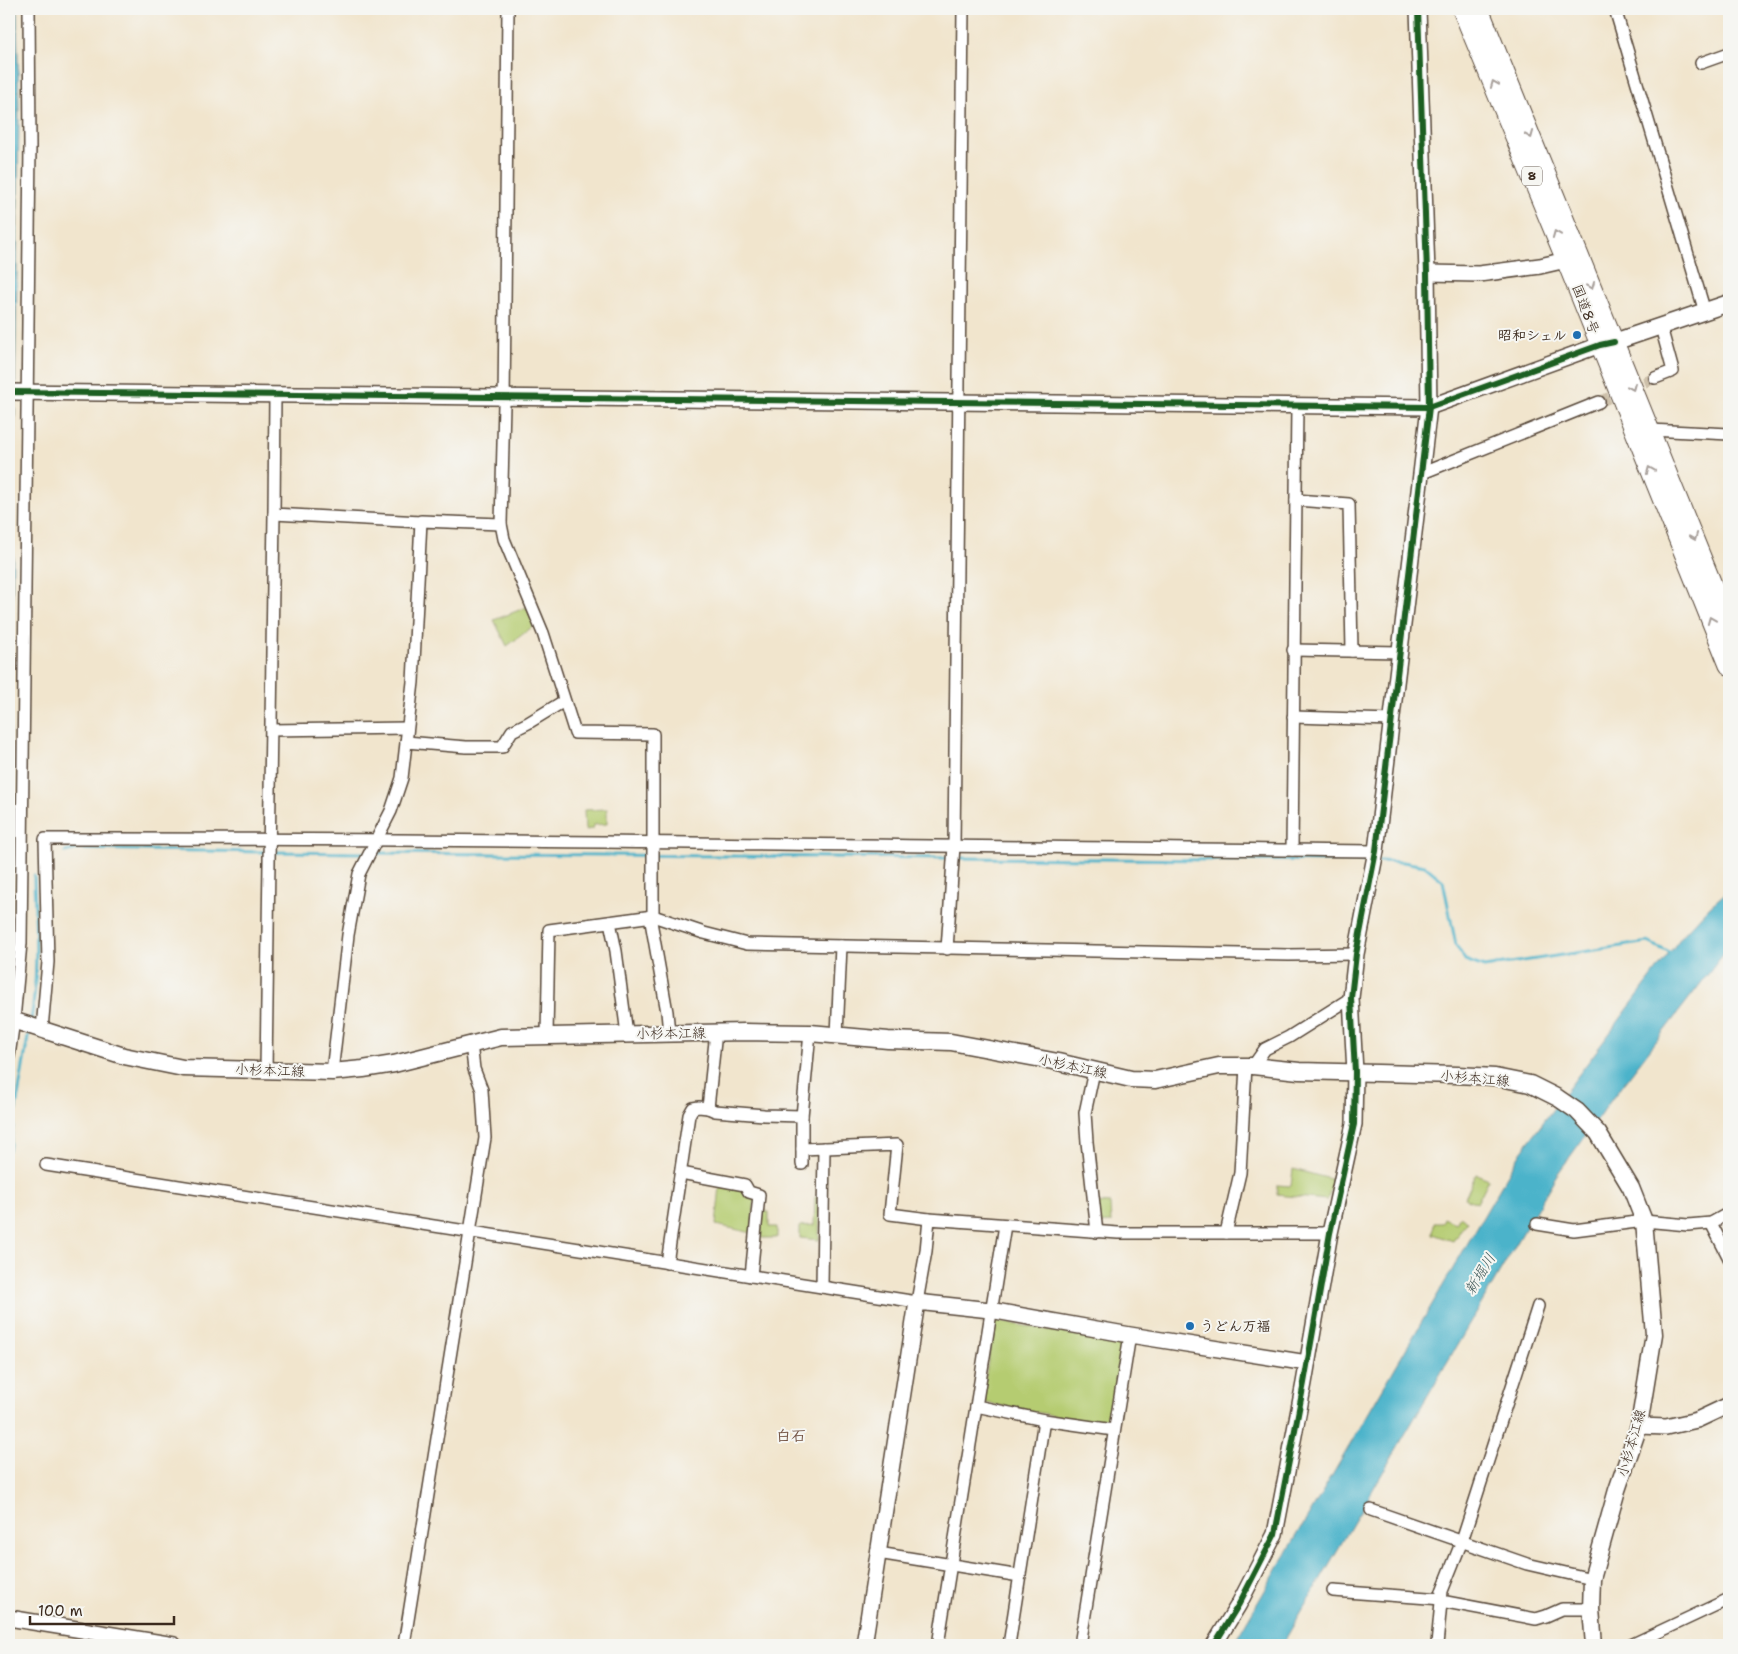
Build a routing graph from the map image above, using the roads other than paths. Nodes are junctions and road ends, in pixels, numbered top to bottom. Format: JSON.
{"nodes":[{"id":1,"x":29,"y":9,"type":"edge"},
{"id":2,"x":508,"y":9,"type":"edge"},
{"id":3,"x":963,"y":9,"type":"edge"},
{"id":4,"x":1418,"y":9,"type":"edge"},
{"id":5,"x":1462,"y":9,"type":"edge"},
{"id":6,"x":1479,"y":9,"type":"edge"},
{"id":7,"x":1615,"y":9,"type":"edge"},
{"id":8,"x":1729,"y":53,"type":"edge"},
{"id":9,"x":1701,"y":63,"type":"dead end"},
{"id":10,"x":1566,"y":260,"type":"junction"},
{"id":11,"x":1427,"y":273,"type":"junction"},
{"id":12,"x":1729,"y":303,"type":"edge"},
{"id":13,"x":1705,"y":312,"type":"junction"},
{"id":14,"x":1662,"y":327,"type":"junction"},
{"id":15,"x":1607,"y":343,"type":"junction"},
{"id":16,"x":1655,"y":378,"type":"tunnel mouth"},
{"id":17,"x":19,"y":392,"type":"edge"},
{"id":18,"x":276,"y":395,"type":"junction"},
{"id":19,"x":504,"y":397,"type":"junction"},
{"id":20,"x":959,"y":402,"type":"junction"},
{"id":21,"x":1599,"y":402,"type":"tunnel mouth"},
{"id":22,"x":1296,"y":406,"type":"junction"},
{"id":23,"x":1429,"y":407,"type":"junction"},
{"id":24,"x":1650,"y":430,"type":"junction"},
{"id":25,"x":1729,"y":434,"type":"edge"},
{"id":26,"x":1420,"y":474,"type":"junction"},
{"id":27,"x":1296,"y":500,"type":"junction"},
{"id":28,"x":274,"y":514,"type":"junction"},
{"id":29,"x":421,"y":522,"type":"junction"},
{"id":30,"x":500,"y":524,"type":"junction"},
{"id":31,"x":1729,"y":626,"type":"edge"},
{"id":32,"x":1293,"y":650,"type":"junction"},
{"id":33,"x":1352,"y":652,"type":"junction"},
{"id":34,"x":1400,"y":652,"type":"junction"},
{"id":35,"x":1729,"y":666,"type":"edge"},
{"id":36,"x":564,"y":701,"type":"junction"},
{"id":37,"x":1293,"y":717,"type":"junction"},
{"id":38,"x":1392,"y":720,"type":"junction"},
{"id":39,"x":408,"y":728,"type":"junction"},
{"id":40,"x":271,"y":730,"type":"junction"},
{"id":41,"x":406,"y":742,"type":"junction"},
{"id":42,"x":269,"y":839,"type":"junction"},
{"id":43,"x":376,"y":840,"type":"junction"},
{"id":44,"x":652,"y":843,"type":"junction"},
{"id":45,"x":954,"y":846,"type":"junction"},
{"id":46,"x":1292,"y":850,"type":"junction"},
{"id":47,"x":1376,"y":851,"type":"junction"},
{"id":48,"x":651,"y":916,"type":"junction"},
{"id":49,"x":610,"y":922,"type":"junction"},
{"id":50,"x":841,"y":946,"type":"junction"},
{"id":51,"x":947,"y":950,"type":"junction"},
{"id":52,"x":1356,"y":954,"type":"junction"},
{"id":53,"x":1351,"y":998,"type":"junction"},
{"id":54,"x":15,"y":1020,"type":"edge"},
{"id":55,"x":42,"y":1029,"type":"junction"},
{"id":56,"x":716,"y":1032,"type":"junction"},
{"id":57,"x":669,"y":1033,"type":"junction"},
{"id":58,"x":810,"y":1033,"type":"junction"},
{"id":59,"x":627,"y":1034,"type":"junction"},
{"id":60,"x":547,"y":1035,"type":"junction"},
{"id":61,"x":837,"y":1035,"type":"junction"},
{"id":62,"x":471,"y":1044,"type":"junction"},
{"id":63,"x":9,"y":1056,"type":"edge"},
{"id":64,"x":1250,"y":1066,"type":"junction"},
{"id":65,"x":266,"y":1070,"type":"junction"},
{"id":66,"x":1094,"y":1071,"type":"junction"},
{"id":67,"x":332,"y":1072,"type":"junction"},
{"id":68,"x":1355,"y":1072,"type":"junction"},
{"id":69,"x":708,"y":1108,"type":"junction"},
{"id":70,"x":802,"y":1116,"type":"junction"},
{"id":71,"x":824,"y":1148,"type":"junction"},
{"id":72,"x":802,"y":1149,"type":"junction"},
{"id":73,"x":802,"y":1164,"type":"dead end"},
{"id":74,"x":46,"y":1165,"type":"dead end"},
{"id":75,"x":680,"y":1173,"type":"junction"},
{"id":76,"x":1729,"y":1213,"type":"edge"},
{"id":77,"x":929,"y":1219,"type":"junction"},
{"id":78,"x":1644,"y":1221,"type":"junction"},
{"id":79,"x":1710,"y":1223,"type":"junction"},
{"id":80,"x":1538,"y":1224,"type":"dead end"},
{"id":81,"x":1005,"y":1225,"type":"junction"},
{"id":82,"x":469,"y":1231,"type":"junction"},
{"id":83,"x":1097,"y":1232,"type":"junction"},
{"id":84,"x":1226,"y":1233,"type":"junction"},
{"id":85,"x":1330,"y":1233,"type":"junction"},
{"id":86,"x":1729,"y":1258,"type":"edge"},
{"id":87,"x":667,"y":1263,"type":"junction"},
{"id":88,"x":751,"y":1276,"type":"junction"},
{"id":89,"x":822,"y":1287,"type":"junction"},
{"id":90,"x":917,"y":1302,"type":"junction"},
{"id":91,"x":1538,"y":1306,"type":"dead end"},
{"id":92,"x":990,"y":1310,"type":"junction"},
{"id":93,"x":1130,"y":1335,"type":"junction"},
{"id":94,"x":1306,"y":1363,"type":"junction"},
{"id":95,"x":1729,"y":1405,"type":"edge"},
{"id":96,"x":976,"y":1406,"type":"junction"},
{"id":97,"x":1044,"y":1420,"type":"junction"},
{"id":98,"x":1639,"y":1426,"type":"junction"},
{"id":99,"x":1114,"y":1430,"type":"junction"},
{"id":100,"x":1371,"y":1510,"type":"dead end"},
{"id":101,"x":1462,"y":1541,"type":"junction"},
{"id":102,"x":878,"y":1553,"type":"junction"},
{"id":103,"x":951,"y":1565,"type":"junction"},
{"id":104,"x":1020,"y":1576,"type":"junction"},
{"id":105,"x":1592,"y":1579,"type":"junction"},
{"id":106,"x":1333,"y":1591,"type":"dead end"},
{"id":107,"x":1729,"y":1599,"type":"edge"},
{"id":108,"x":1441,"y":1600,"type":"junction"},
{"id":109,"x":1592,"y":1609,"type":"junction"},
{"id":110,"x":9,"y":1618,"type":"edge"},
{"id":111,"x":174,"y":1645,"type":"edge"},
{"id":112,"x":404,"y":1645,"type":"edge"},
{"id":113,"x":864,"y":1645,"type":"edge"},
{"id":114,"x":938,"y":1645,"type":"edge"},
{"id":115,"x":1009,"y":1645,"type":"edge"},
{"id":116,"x":1080,"y":1645,"type":"edge"},
{"id":117,"x":1214,"y":1645,"type":"edge"},
{"id":118,"x":1437,"y":1645,"type":"edge"},
{"id":119,"x":1594,"y":1645,"type":"edge"},
{"id":120,"x":1631,"y":1645,"type":"edge"}],
"edges":[{"from":1,"to":17,"type":"street"},
{"from":2,"to":19,"type":"street"},
{"from":3,"to":20,"type":"street"},
{"from":4,"to":11,"type":"street"},
{"from":10,"to":5,"type":"highway","name":"国道8号","number":"8","one_way":true},
{"from":6,"to":15,"type":"highway","name":"国道8号","number":"8","one_way":true},
{"from":7,"to":13,"type":"street"},
{"from":8,"to":9,"type":"street"},
{"from":10,"to":11,"type":"street"},
{"from":10,"to":15,"type":"highway","name":"国道8号","number":"8"},
{"from":11,"to":23,"type":"street"},
{"from":12,"to":13,"type":"main road"},
{"from":13,"to":14,"type":"main road"},
{"from":14,"to":15,"type":"main road"},
{"from":14,"to":16,"type":"street"},
{"from":15,"to":23,"type":"street"},
{"from":15,"to":24,"type":"highway","name":"国道8号","number":"8","one_way":true},
{"from":35,"to":15,"type":"highway","name":"国道8号","number":"8","one_way":true},
{"from":17,"to":18,"type":"street"},
{"from":17,"to":54,"type":"street"},
{"from":18,"to":19,"type":"street"},
{"from":18,"to":28,"type":"street"},
{"from":19,"to":20,"type":"street"},
{"from":19,"to":30,"type":"street"},
{"from":20,"to":22,"type":"street"},
{"from":20,"to":45,"type":"street"},
{"from":21,"to":26,"type":"street"},
{"from":22,"to":23,"type":"street"},
{"from":22,"to":27,"type":"street"},
{"from":23,"to":26,"type":"street"},
{"from":24,"to":25,"type":"street"},
{"from":24,"to":31,"type":"highway","name":"国道8号","number":"8","one_way":true},
{"from":26,"to":34,"type":"street"},
{"from":27,"to":32,"type":"street"},
{"from":27,"to":33,"type":"street"},
{"from":28,"to":29,"type":"street"},
{"from":28,"to":40,"type":"street"},
{"from":29,"to":30,"type":"street"},
{"from":29,"to":39,"type":"street"},
{"from":30,"to":36,"type":"street"},
{"from":32,"to":33,"type":"street"},
{"from":32,"to":37,"type":"street"},
{"from":33,"to":34,"type":"street"},
{"from":34,"to":38,"type":"street"},
{"from":36,"to":41,"type":"street"},
{"from":36,"to":44,"type":"street"},
{"from":37,"to":38,"type":"street"},
{"from":37,"to":46,"type":"street"},
{"from":38,"to":47,"type":"street"},
{"from":39,"to":40,"type":"street"},
{"from":39,"to":41,"type":"street"},
{"from":40,"to":42,"type":"street"},
{"from":41,"to":43,"type":"street"},
{"from":42,"to":43,"type":"street"},
{"from":42,"to":55,"type":"street"},
{"from":42,"to":65,"type":"street"},
{"from":43,"to":44,"type":"street"},
{"from":43,"to":67,"type":"street"},
{"from":44,"to":45,"type":"street"},
{"from":44,"to":48,"type":"street"},
{"from":45,"to":46,"type":"street"},
{"from":45,"to":51,"type":"street"},
{"from":46,"to":47,"type":"street"},
{"from":47,"to":52,"type":"street"},
{"from":48,"to":49,"type":"street"},
{"from":48,"to":50,"type":"street"},
{"from":48,"to":57,"type":"street"},
{"from":49,"to":59,"type":"street"},
{"from":49,"to":60,"type":"street"},
{"from":50,"to":51,"type":"street"},
{"from":50,"to":61,"type":"street"},
{"from":51,"to":52,"type":"street"},
{"from":52,"to":53,"type":"street"},
{"from":53,"to":64,"type":"street"},
{"from":53,"to":68,"type":"street"},
{"from":54,"to":55,"type":"main road","name":"小杉本江線"},
{"from":54,"to":63,"type":"street"},
{"from":55,"to":65,"type":"main road","name":"小杉本江線"},
{"from":56,"to":57,"type":"main road","name":"小杉本江線"},
{"from":56,"to":58,"type":"main road","name":"小杉本江線"},
{"from":56,"to":69,"type":"street"},
{"from":57,"to":59,"type":"main road","name":"小杉本江線"},
{"from":58,"to":61,"type":"main road","name":"小杉本江線"},
{"from":58,"to":70,"type":"street"},
{"from":59,"to":60,"type":"main road","name":"小杉本江線"},
{"from":60,"to":62,"type":"main road","name":"小杉本江線"},
{"from":61,"to":66,"type":"main road","name":"小杉本江線"},
{"from":62,"to":67,"type":"main road","name":"小杉本江線"},
{"from":62,"to":82,"type":"street"},
{"from":64,"to":66,"type":"main road","name":"小杉本江線"},
{"from":64,"to":68,"type":"main road","name":"小杉本江線"},
{"from":64,"to":84,"type":"street"},
{"from":65,"to":67,"type":"main road","name":"小杉本江線"},
{"from":66,"to":83,"type":"street"},
{"from":68,"to":78,"type":"main road","name":"小杉本江線"},
{"from":68,"to":85,"type":"street"},
{"from":69,"to":70,"type":"street"},
{"from":69,"to":75,"type":"street"},
{"from":70,"to":72,"type":"street"},
{"from":71,"to":72,"type":"street"},
{"from":71,"to":77,"type":"street"},
{"from":71,"to":89,"type":"street"},
{"from":72,"to":73,"type":"street"},
{"from":74,"to":82,"type":"street"},
{"from":75,"to":87,"type":"street"},
{"from":75,"to":88,"type":"street"},
{"from":76,"to":79,"type":"street"},
{"from":77,"to":81,"type":"street"},
{"from":77,"to":90,"type":"street"},
{"from":78,"to":79,"type":"street"},
{"from":78,"to":80,"type":"street"},
{"from":78,"to":98,"type":"main road","name":"小杉本江線"},
{"from":79,"to":86,"type":"street"},
{"from":81,"to":83,"type":"street"},
{"from":81,"to":92,"type":"street"},
{"from":82,"to":87,"type":"street"},
{"from":82,"to":112,"type":"street"},
{"from":83,"to":84,"type":"street"},
{"from":84,"to":85,"type":"street"},
{"from":85,"to":94,"type":"street"},
{"from":87,"to":88,"type":"street"},
{"from":88,"to":89,"type":"street"},
{"from":89,"to":90,"type":"street"},
{"from":90,"to":92,"type":"street"},
{"from":90,"to":102,"type":"street"},
{"from":91,"to":101,"type":"street"},
{"from":92,"to":93,"type":"street"},
{"from":92,"to":96,"type":"street"},
{"from":93,"to":94,"type":"street"},
{"from":93,"to":99,"type":"street"},
{"from":94,"to":117,"type":"street"},
{"from":95,"to":98,"type":"street"},
{"from":96,"to":97,"type":"street"},
{"from":96,"to":103,"type":"street"},
{"from":97,"to":99,"type":"street"},
{"from":97,"to":104,"type":"street"},
{"from":98,"to":105,"type":"main road","name":"小杉本江線"},
{"from":99,"to":116,"type":"street"},
{"from":100,"to":101,"type":"street"},
{"from":101,"to":105,"type":"street"},
{"from":101,"to":108,"type":"street"},
{"from":102,"to":103,"type":"street"},
{"from":102,"to":113,"type":"street"},
{"from":103,"to":104,"type":"street"},
{"from":103,"to":114,"type":"street"},
{"from":104,"to":115,"type":"street"},
{"from":105,"to":109,"type":"main road","name":"小杉本江線"},
{"from":106,"to":108,"type":"street"},
{"from":107,"to":120,"type":"street"},
{"from":108,"to":109,"type":"street"},
{"from":108,"to":118,"type":"street"},
{"from":109,"to":119,"type":"main road","name":"小杉本江線"},
{"from":110,"to":111,"type":"street"}]}
